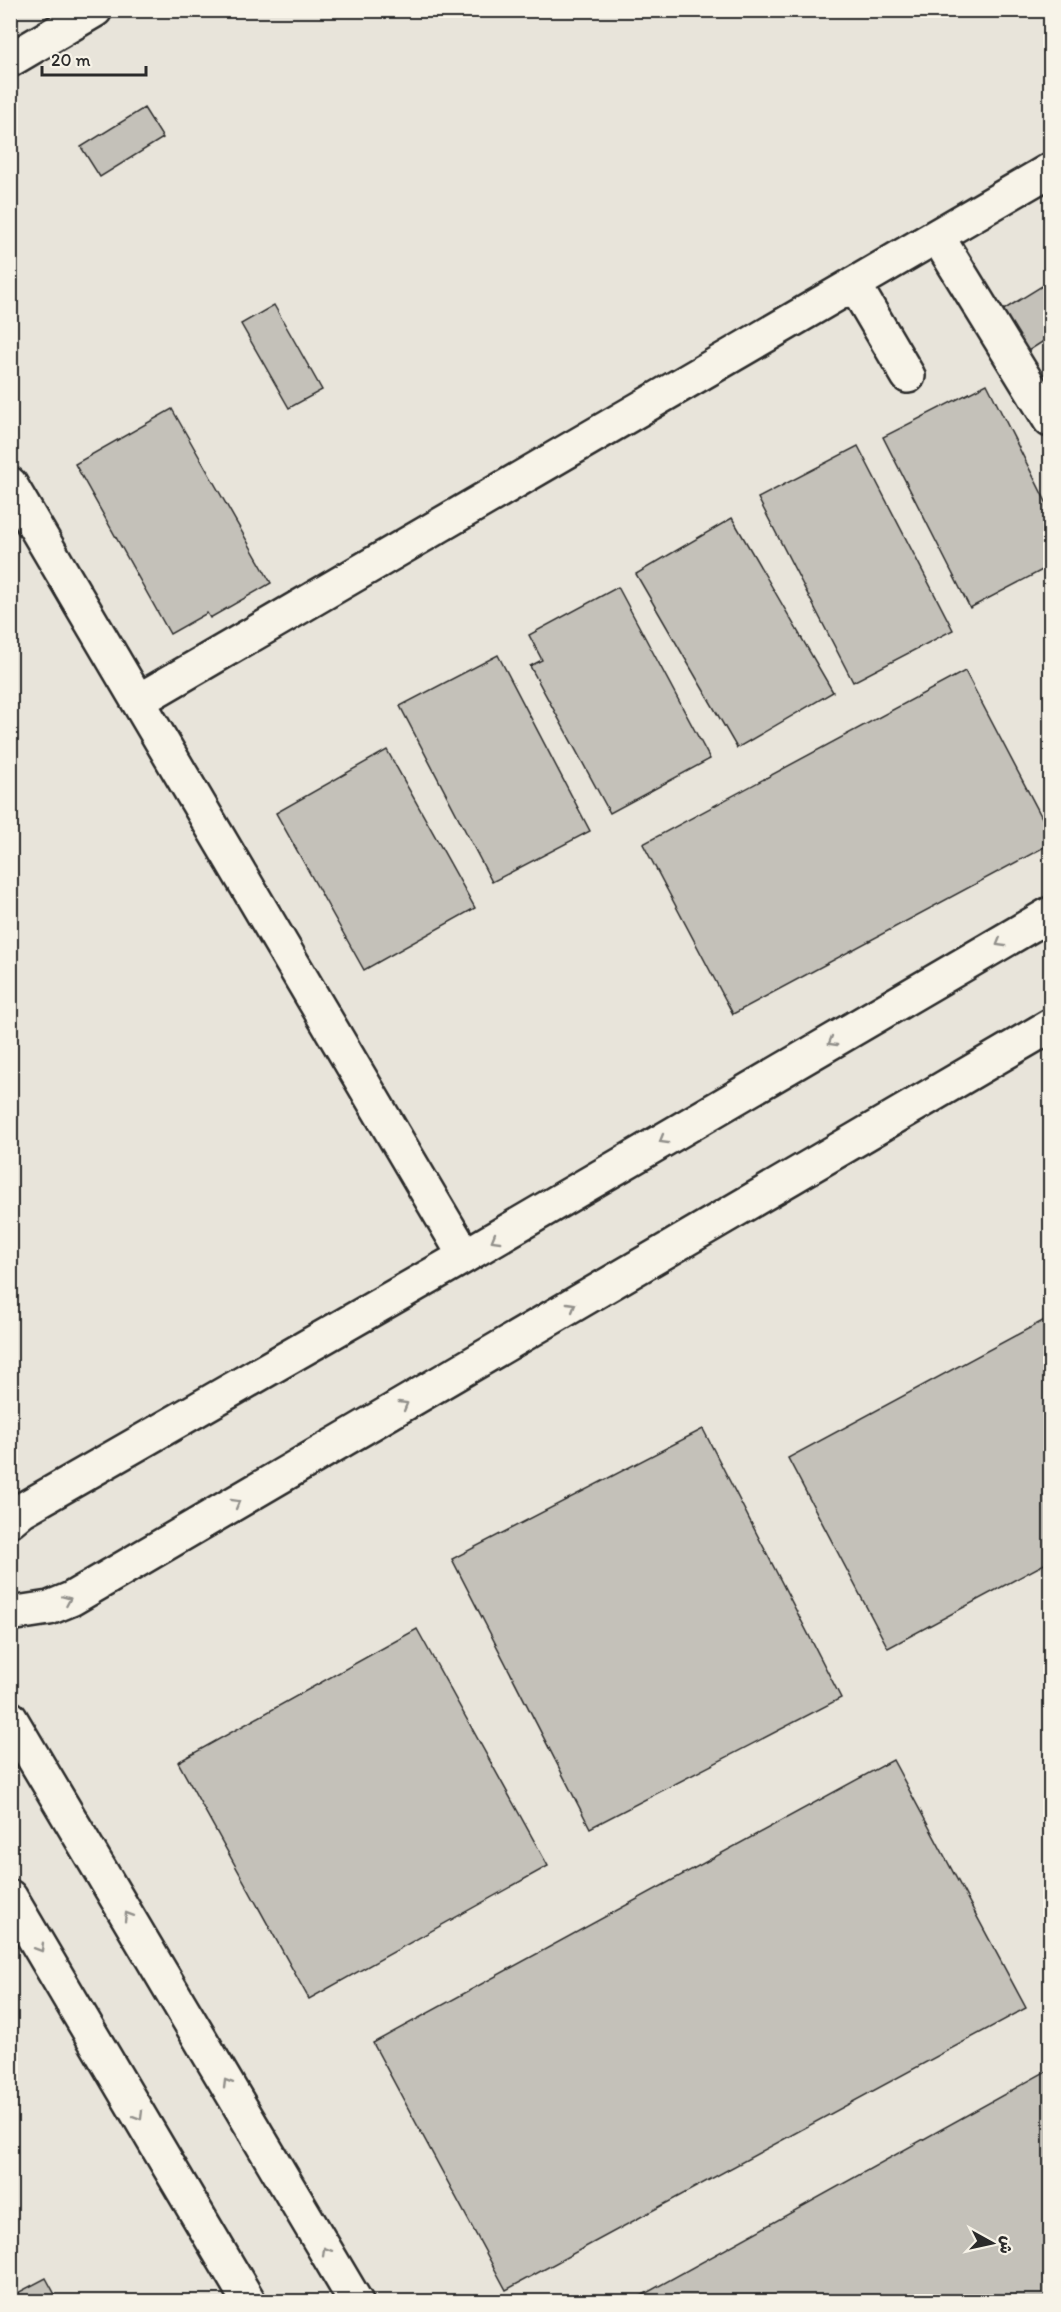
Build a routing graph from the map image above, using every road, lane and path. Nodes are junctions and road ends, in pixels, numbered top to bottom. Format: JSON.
{"nodes":[{"id":1,"x":95,"y":10,"type":"edge"},
{"id":2,"x":10,"y":60,"type":"edge"},
{"id":3,"x":1050,"y":170,"type":"edge"},
{"id":4,"x":937,"y":236,"type":"junction"},
{"id":5,"x":854,"y":284,"type":"junction"},
{"id":6,"x":908,"y":376,"type":"dead end"},
{"id":7,"x":1050,"y":420,"type":"edge"},
{"id":8,"x":10,"y":484,"type":"edge"},
{"id":9,"x":138,"y":701,"type":"junction"},
{"id":10,"x":1050,"y":914,"type":"edge"},
{"id":11,"x":1050,"y":1026,"type":"edge"},
{"id":12,"x":465,"y":1256,"type":"junction"},
{"id":13,"x":10,"y":1520,"type":"edge"},
{"id":14,"x":10,"y":1614,"type":"edge"},
{"id":15,"x":10,"y":1718,"type":"edge"},
{"id":16,"x":10,"y":1897,"type":"edge"},
{"id":17,"x":249,"y":2301,"type":"edge"},
{"id":18,"x":356,"y":2301,"type":"edge"}],
"edges":[{"from":1,"to":2,"type":"lane"},
{"from":3,"to":4,"type":"lane"},
{"from":4,"to":5,"type":"lane"},
{"from":4,"to":7,"type":"lane"},
{"from":5,"to":6,"type":"lane"},
{"from":5,"to":9,"type":"lane"},
{"from":8,"to":9,"type":"lane"},
{"from":9,"to":12,"type":"lane"},
{"from":10,"to":12,"type":"lane","one_way":true},
{"from":14,"to":11,"type":"lane","one_way":true},
{"from":12,"to":13,"type":"lane"},
{"from":18,"to":15,"type":"lane","one_way":true},
{"from":16,"to":17,"type":"lane","one_way":true}]}
